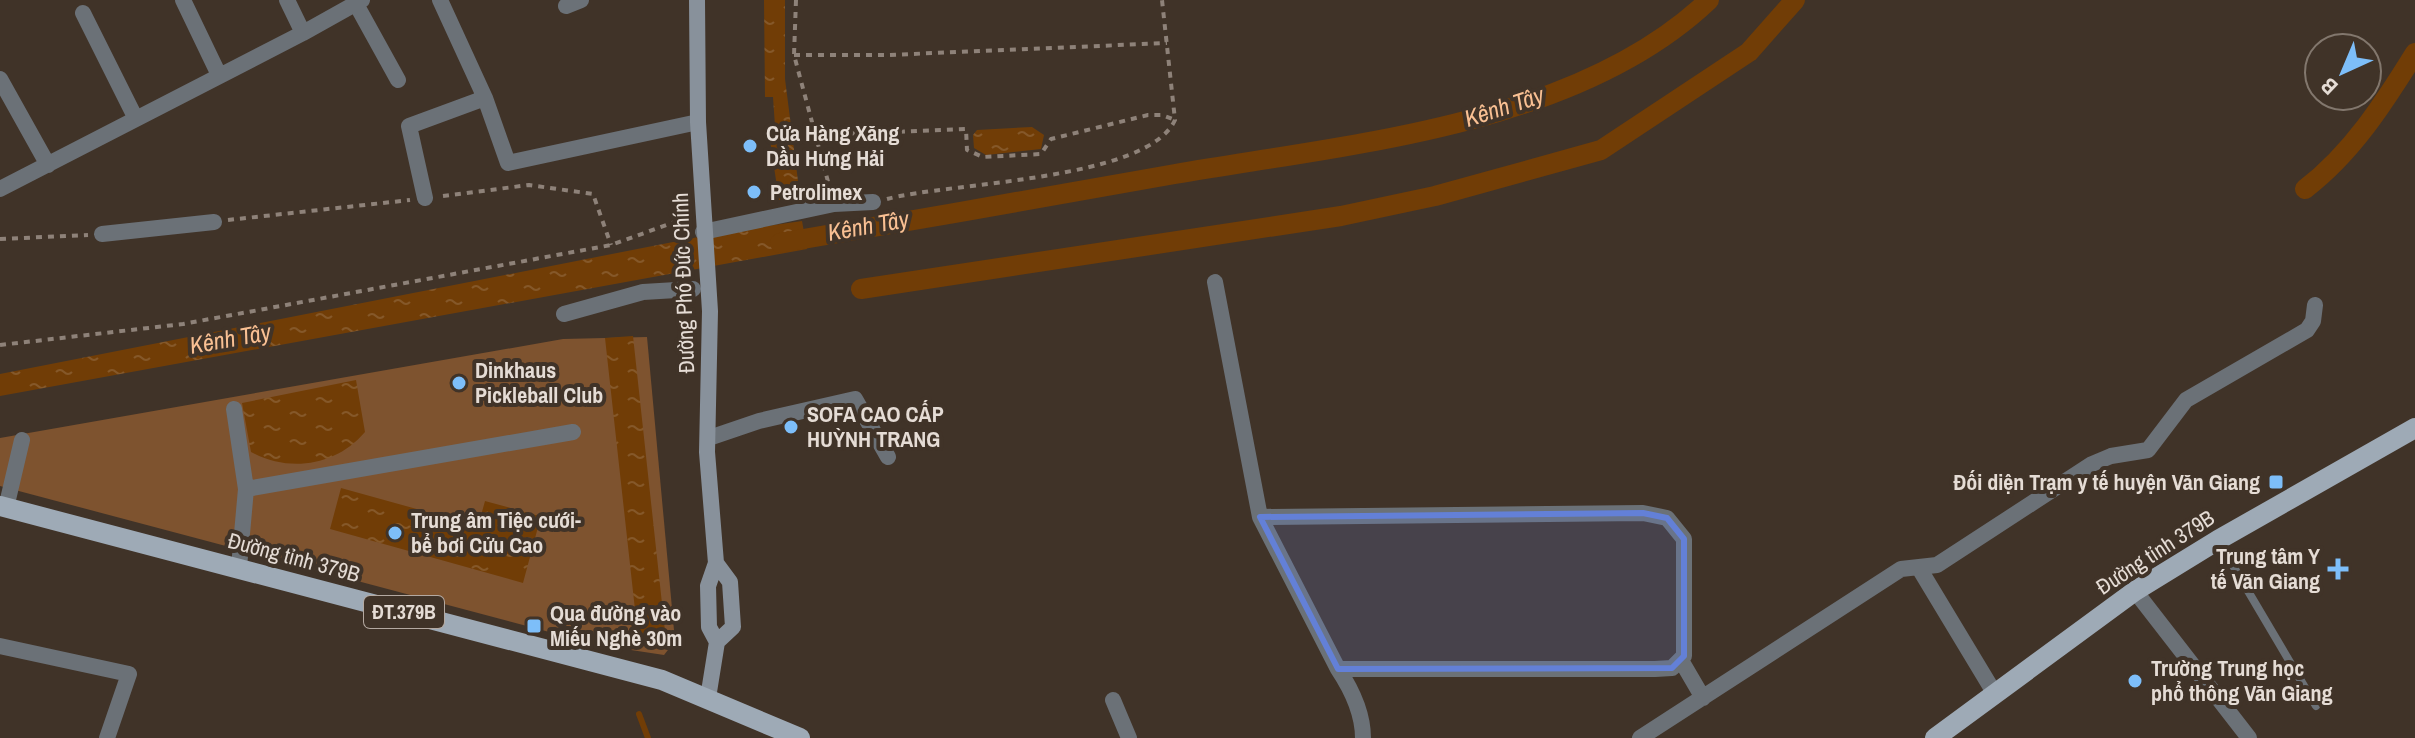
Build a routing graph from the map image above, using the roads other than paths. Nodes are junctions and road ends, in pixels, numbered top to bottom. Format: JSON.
{"nodes":[{"id":1,"x":183,"y":0,"type":"edge"},
{"id":2,"x":287,"y":0,"type":"edge"},
{"id":3,"x":440,"y":0,"type":"edge"},
{"id":4,"x":697,"y":0,"type":"edge"},
{"id":5,"x":359,"y":2,"type":"edge"},
{"id":6,"x":83,"y":13,"type":"dead end"},
{"id":7,"x":303,"y":33,"type":"junction"},
{"id":8,"x":219,"y":75,"type":"junction"},
{"id":9,"x":0,"y":79,"type":"edge"},
{"id":10,"x":398,"y":80,"type":"dead end"},
{"id":11,"x":485,"y":98,"type":"junction"},
{"id":12,"x":135,"y":117,"type":"junction"},
{"id":13,"x":698,"y":122,"type":"junction"},
{"id":14,"x":48,"y":165,"type":"junction"},
{"id":15,"x":0,"y":189,"type":"edge"},
{"id":16,"x":425,"y":198,"type":"dead end"},
{"id":17,"x":873,"y":202,"type":"road end"},
{"id":18,"x":214,"y":222,"type":"dead end"},
{"id":19,"x":703,"y":226,"type":"junction"},
{"id":20,"x":102,"y":234,"type":"road end"},
{"id":21,"x":1215,"y":282,"type":"dead end"},
{"id":22,"x":700,"y":287,"type":"junction"},
{"id":23,"x":2315,"y":305,"type":"dead end"},
{"id":24,"x":564,"y":314,"type":"dead end"},
{"id":25,"x":234,"y":409,"type":"dead end"},
{"id":26,"x":2415,"y":428,"type":"edge"},
{"id":27,"x":573,"y":432,"type":"dead end"},
{"id":28,"x":709,"y":438,"type":"junction"},
{"id":29,"x":22,"y":440,"type":"dead end"},
{"id":30,"x":888,"y":457,"type":"dead end"},
{"id":31,"x":246,"y":489,"type":"junction"},
{"id":32,"x":3,"y":507,"type":"edge"},
{"id":33,"x":1260,"y":517,"type":"junction"},
{"id":34,"x":2218,"y":540,"type":"junction"},
{"id":35,"x":716,"y":563,"type":"junction"},
{"id":36,"x":239,"y":567,"type":"junction"},
{"id":37,"x":1919,"y":568,"type":"junction"},
{"id":38,"x":2135,"y":591,"type":"junction"},
{"id":39,"x":717,"y":642,"type":"junction"},
{"id":40,"x":0,"y":646,"type":"edge"},
{"id":41,"x":1682,"y":662,"type":"junction"},
{"id":42,"x":1338,"y":669,"type":"junction"},
{"id":43,"x":1995,"y":694,"type":"junction"},
{"id":44,"x":708,"y":698,"type":"junction"},
{"id":45,"x":1703,"y":698,"type":"junction"},
{"id":46,"x":1113,"y":700,"type":"dead end"},
{"id":47,"x":2316,"y":706,"type":"dead end"},
{"id":48,"x":107,"y":738,"type":"edge"},
{"id":49,"x":800,"y":738,"type":"edge"},
{"id":50,"x":1129,"y":738,"type":"edge"},
{"id":51,"x":1363,"y":738,"type":"edge"},
{"id":52,"x":1640,"y":738,"type":"edge"},
{"id":53,"x":1935,"y":738,"type":"edge"},
{"id":54,"x":2249,"y":738,"type":"edge"}],
"edges":[{"from":1,"to":8,"type":"street"},
{"from":2,"to":7,"type":"street"},
{"from":3,"to":11,"type":"street"},
{"from":4,"to":13,"type":"main road","name":"Đường Phó Đức Chính"},
{"from":5,"to":7,"type":"street"},
{"from":5,"to":10,"type":"street"},
{"from":6,"to":12,"type":"street"},
{"from":7,"to":8,"type":"street"},
{"from":8,"to":12,"type":"street"},
{"from":9,"to":14,"type":"street"},
{"from":11,"to":13,"type":"street"},
{"from":11,"to":16,"type":"street"},
{"from":12,"to":14,"type":"street"},
{"from":13,"to":19,"type":"main road","name":"Đường Phó Đức Chính"},
{"from":14,"to":15,"type":"street"},
{"from":17,"to":19,"type":"street"},
{"from":18,"to":20,"type":"street"},
{"from":19,"to":22,"type":"main road","name":"Đường Phó Đức Chính"},
{"from":21,"to":33,"type":"street"},
{"from":22,"to":24,"type":"street"},
{"from":22,"to":28,"type":"main road","name":"Đường Phó Đức Chính"},
{"from":23,"to":37,"type":"street"},
{"from":25,"to":31,"type":"street"},
{"from":26,"to":34,"type":"main road","name":"Đường tỉnh 379B"},
{"from":27,"to":31,"type":"street"},
{"from":28,"to":30,"type":"street"},
{"from":28,"to":35,"type":"main road","name":"Đường Phó Đức Chính"},
{"from":29,"to":32,"type":"street"},
{"from":31,"to":36,"type":"street"},
{"from":32,"to":36,"type":"main road","name":"Đường tỉnh 379B","number":"ĐT.379B"},
{"from":33,"to":41,"type":"street"},
{"from":33,"to":42,"type":"street"},
{"from":34,"to":38,"type":"main road","name":"Đường tỉnh 379B"},
{"from":34,"to":47,"type":"lane"},
{"from":35,"to":39,"type":"main road","name":"Đường Phó Đức Chính"},
{"from":35,"to":39,"type":"main road","name":"Đường Phó Đức Chính"},
{"from":36,"to":44,"type":"main road","name":"Đường tỉnh 379B","number":"ĐT.379B"},
{"from":37,"to":43,"type":"street"},
{"from":37,"to":45,"type":"street"},
{"from":38,"to":43,"type":"main road","name":"Đường tỉnh 379B"},
{"from":38,"to":54,"type":"street"},
{"from":39,"to":44,"type":"main road","name":"Đường Phó Đức Chính"},
{"from":40,"to":48,"type":"street"},
{"from":41,"to":42,"type":"street"},
{"from":41,"to":45,"type":"street"},
{"from":42,"to":51,"type":"street"},
{"from":43,"to":53,"type":"main road","name":"Đường tỉnh 379B"},
{"from":44,"to":49,"type":"main road","name":"Đường tỉnh 379B","number":"ĐT.379B"},
{"from":45,"to":52,"type":"street"},
{"from":46,"to":50,"type":"street"}]}
